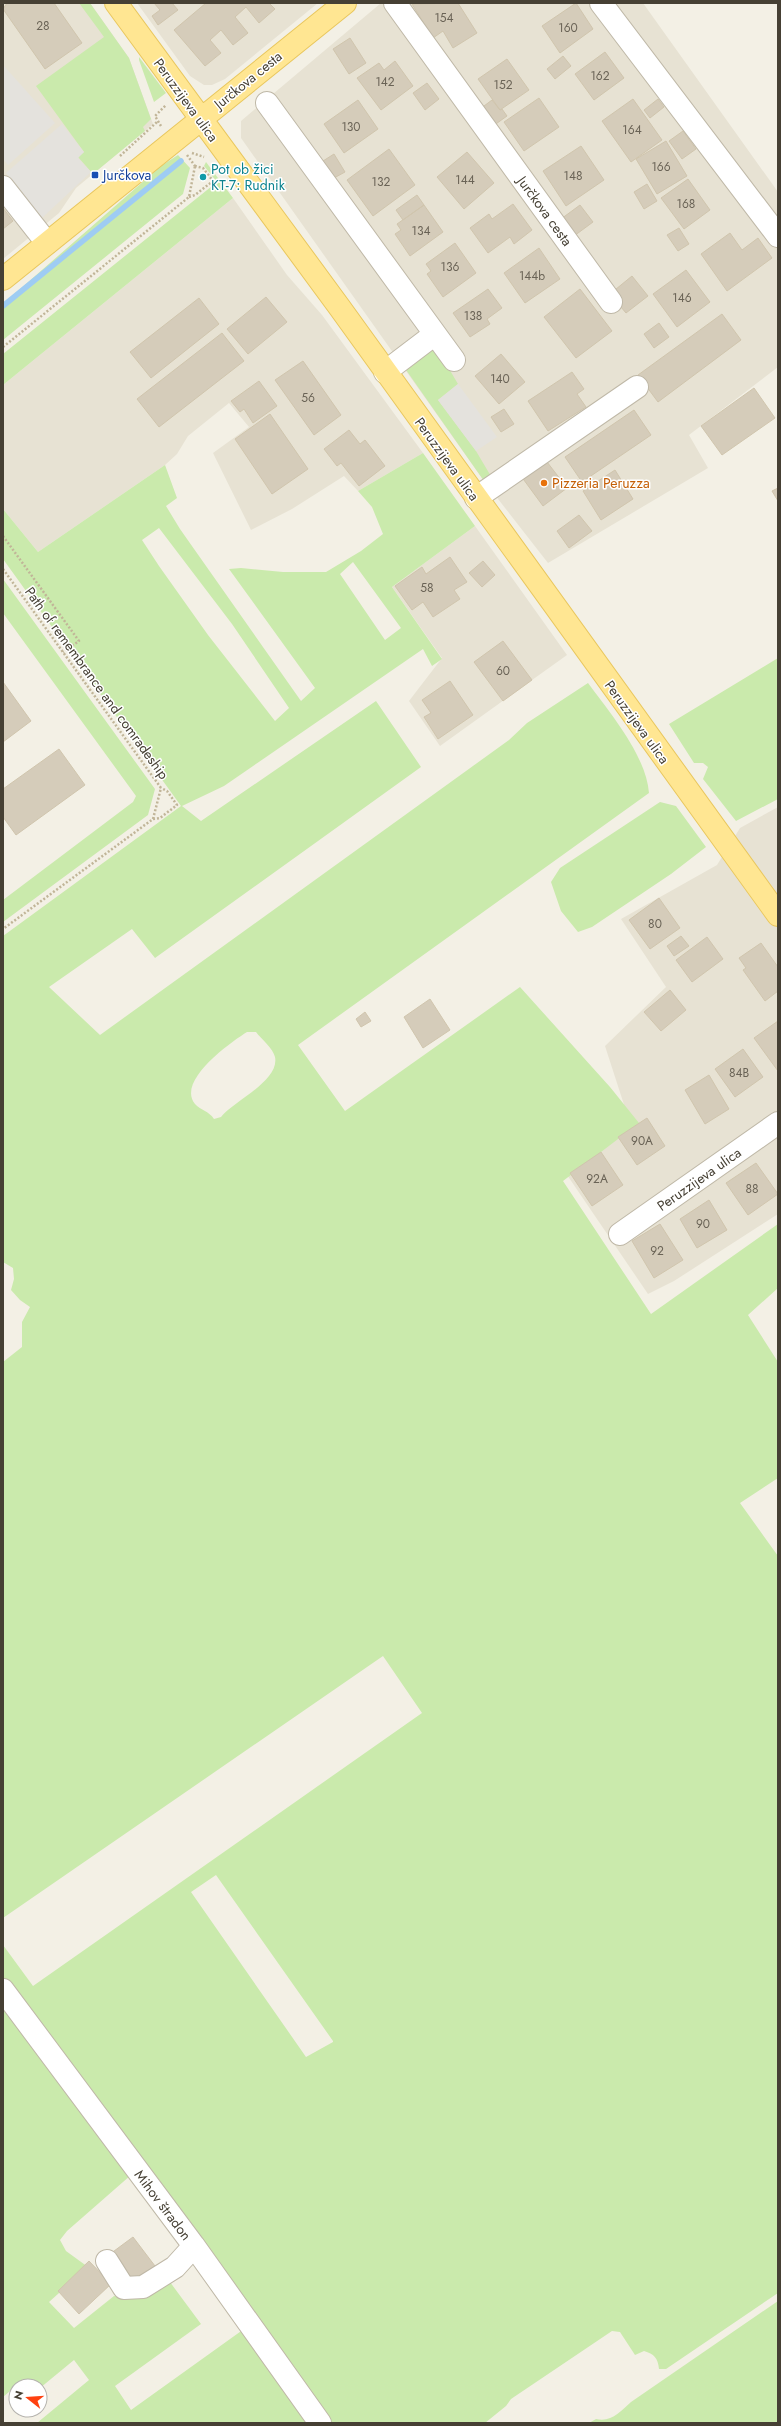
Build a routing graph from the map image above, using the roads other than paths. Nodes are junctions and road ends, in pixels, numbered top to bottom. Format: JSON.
{"nodes":[{"id":1,"x":116,"y":3,"type":"edge"},
{"id":2,"x":344,"y":3,"type":"edge"},
{"id":3,"x":395,"y":3,"type":"edge"},
{"id":4,"x":601,"y":3,"type":"edge"},
{"id":5,"x":267,"y":103,"type":"dead end"},
{"id":6,"x":200,"y":119,"type":"junction"},
{"id":7,"x":3,"y":187,"type":"edge"},
{"id":8,"x":778,"y":236,"type":"edge"},
{"id":9,"x":47,"y":243,"type":"junction"},
{"id":10,"x":3,"y":279,"type":"edge"},
{"id":11,"x":611,"y":302,"type":"dead end"},
{"id":12,"x":434,"y":334,"type":"junction"},
{"id":13,"x":454,"y":360,"type":"dead end"},
{"id":14,"x":385,"y":372,"type":"junction"},
{"id":15,"x":637,"y":387,"type":"dead end"},
{"id":16,"x":476,"y":498,"type":"junction"},
{"id":17,"x":778,"y":915,"type":"edge"},
{"id":18,"x":778,"y":1123,"type":"edge"},
{"id":19,"x":620,"y":1234,"type":"dead end"},
{"id":20,"x":3,"y":1990,"type":"edge"},
{"id":21,"x":194,"y":2246,"type":"junction"},
{"id":22,"x":107,"y":2260,"type":"dead end"},
{"id":23,"x":320,"y":2423,"type":"edge"}],
"edges":[{"from":1,"to":6,"type":"main road","name":"Peruzzijeva ulica"},
{"from":2,"to":6,"type":"main road","name":"Jurčkova cesta"},
{"from":3,"to":11,"type":"street","name":"Jurčkova cesta"},
{"from":4,"to":8,"type":"street"},
{"from":5,"to":12,"type":"street"},
{"from":6,"to":9,"type":"main road","name":"Jurčkova cesta"},
{"from":6,"to":14,"type":"main road","name":"Peruzzijeva ulica"},
{"from":7,"to":9,"type":"street"},
{"from":9,"to":10,"type":"main road","name":"Jurčkova cesta"},
{"from":12,"to":13,"type":"street"},
{"from":12,"to":14,"type":"street"},
{"from":14,"to":16,"type":"main road","name":"Peruzzijeva ulica"},
{"from":15,"to":16,"type":"street"},
{"from":16,"to":17,"type":"main road","name":"Peruzzijeva ulica"},
{"from":18,"to":19,"type":"street","name":"Peruzzijeva ulica"},
{"from":20,"to":21,"type":"street","name":"Mihov štradon"},
{"from":21,"to":22,"type":"street"},
{"from":21,"to":23,"type":"street","name":"Mihov štradon"}]}
